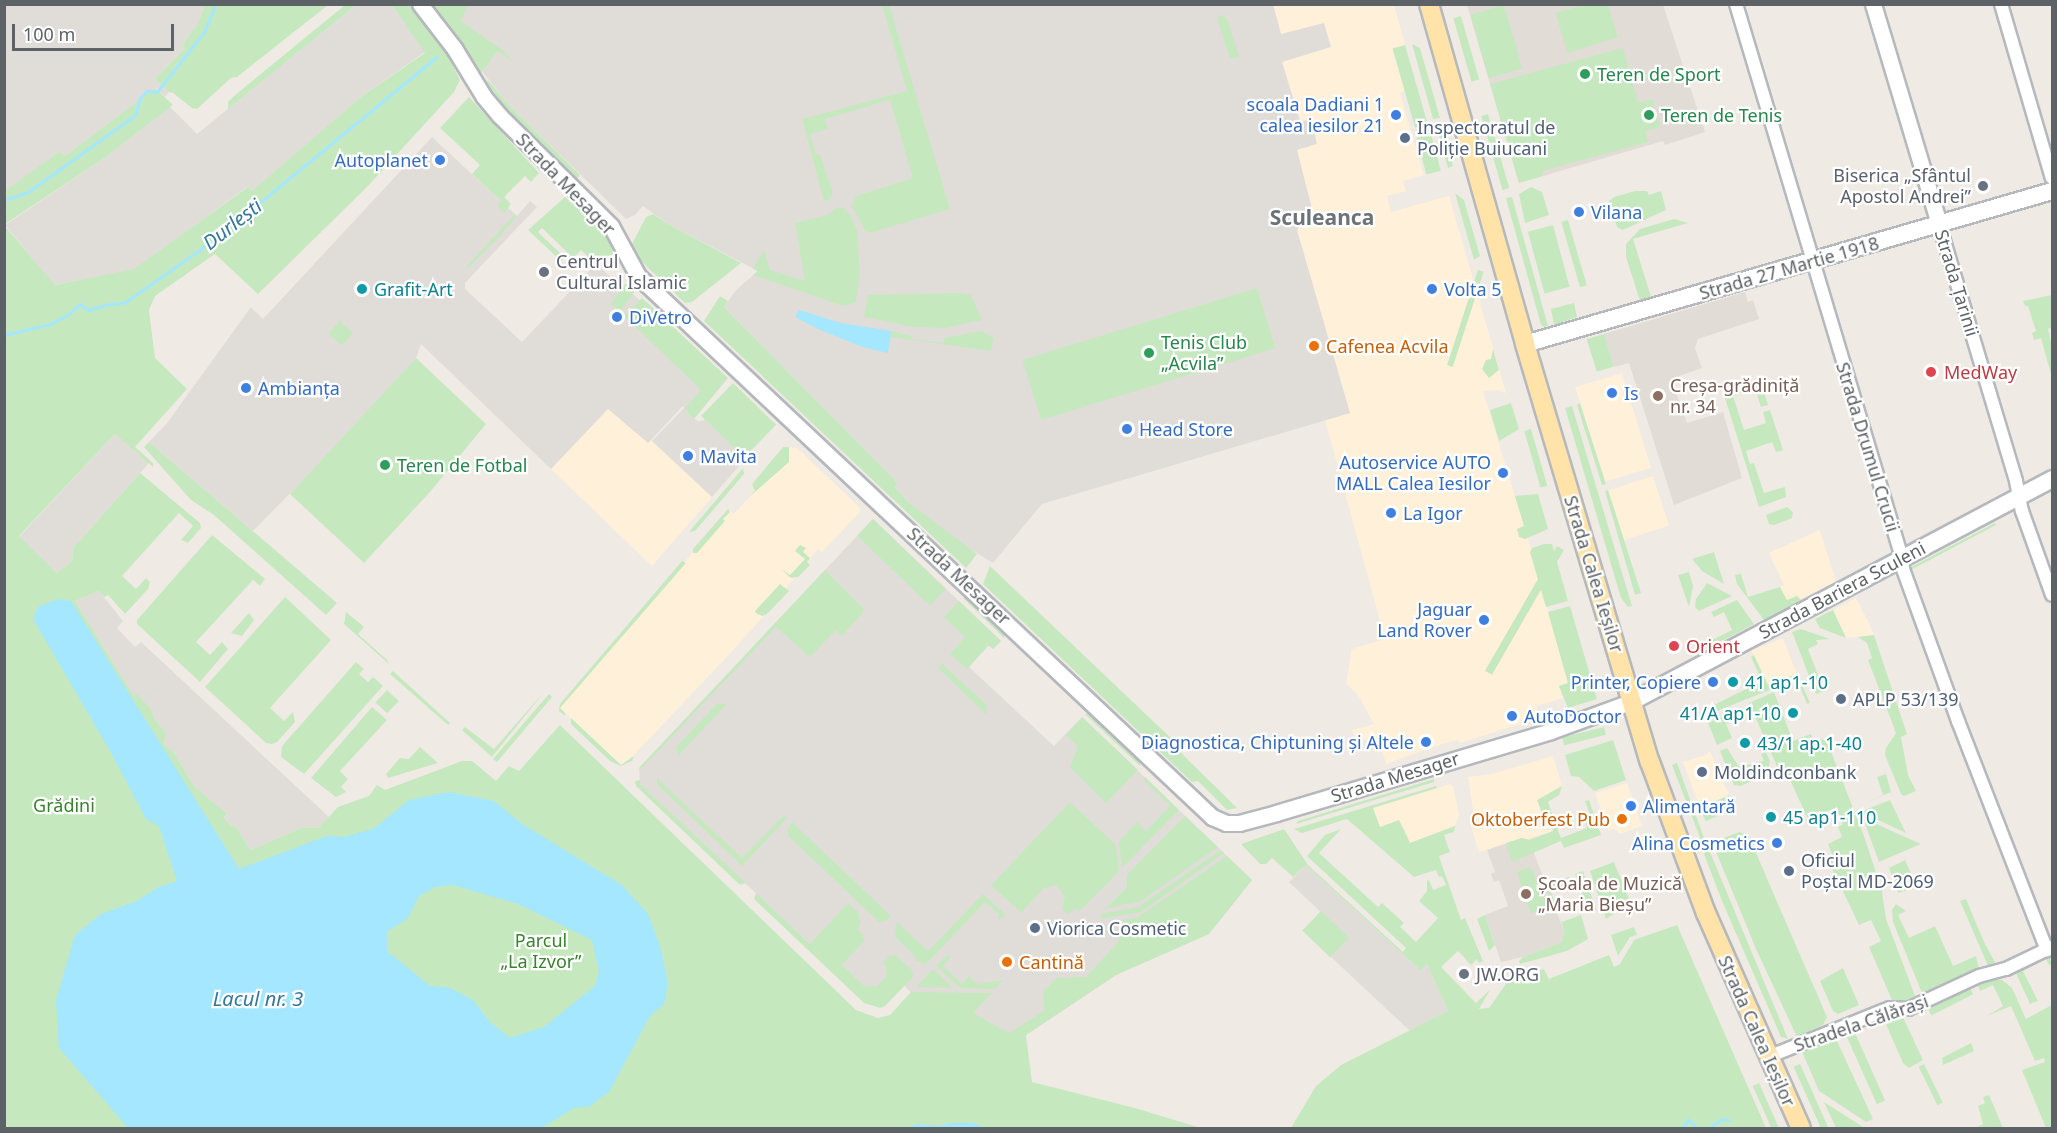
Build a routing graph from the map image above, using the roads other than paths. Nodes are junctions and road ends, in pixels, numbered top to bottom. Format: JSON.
{"nodes":[{"id":1,"x":420,"y":4,"type":"edge"},
{"id":2,"x":1429,"y":4,"type":"edge"},
{"id":3,"x":1736,"y":4,"type":"edge"},
{"id":4,"x":1873,"y":4,"type":"edge"},
{"id":5,"x":2001,"y":4,"type":"edge"},
{"id":6,"x":2052,"y":178,"type":"edge"},
{"id":7,"x":2052,"y":191,"type":"edge"},
{"id":8,"x":1939,"y":224,"type":"junction"},
{"id":9,"x":1812,"y":262,"type":"junction"},
{"id":10,"x":1525,"y":344,"type":"junction"},
{"id":11,"x":2052,"y":479,"type":"edge"},
{"id":12,"x":2019,"y":496,"type":"junction"},
{"id":13,"x":1902,"y":558,"type":"junction"},
{"id":14,"x":2052,"y":595,"type":"edge"},
{"id":15,"x":1633,"y":701,"type":"junction"},
{"id":16,"x":2050,"y":948,"type":"edge"},
{"id":17,"x":1768,"y":1057,"type":"junction"},
{"id":18,"x":1801,"y":1128,"type":"edge"}],
"edges":[{"from":1,"to":15,"type":"street","name":"Strada Mesager"},
{"from":2,"to":10,"type":"main road","name":"Strada Calea Ieșilor"},
{"from":3,"to":9,"type":"street","name":"Strada Drumul Crucii"},
{"from":4,"to":8,"type":"street","name":"Strada Țarinii"},
{"from":5,"to":6,"type":"street"},
{"from":7,"to":8,"type":"main road","name":"Strada 27 Martie 1918"},
{"from":8,"to":9,"type":"main road","name":"Strada 27 Martie 1918"},
{"from":8,"to":12,"type":"street","name":"Strada Țarinii"},
{"from":9,"to":10,"type":"main road","name":"Strada 27 Martie 1918"},
{"from":9,"to":13,"type":"street","name":"Strada Drumul Crucii"},
{"from":10,"to":15,"type":"main road","name":"Strada Calea Ieșilor"},
{"from":11,"to":12,"type":"main road","name":"Strada Bariera Sculeni"},
{"from":12,"to":13,"type":"main road","name":"Strada Bariera Sculeni"},
{"from":12,"to":14,"type":"street","name":"Strada Țarinii"},
{"from":13,"to":15,"type":"main road","name":"Strada Bariera Sculeni"},
{"from":13,"to":16,"type":"street","name":"Strada Drumul Crucii"},
{"from":15,"to":17,"type":"main road","name":"Strada Calea Ieșilor"},
{"from":16,"to":17,"type":"street","name":"Stradela Călărași"},
{"from":17,"to":18,"type":"main road","name":"Strada Calea Ieșilor"}]}
